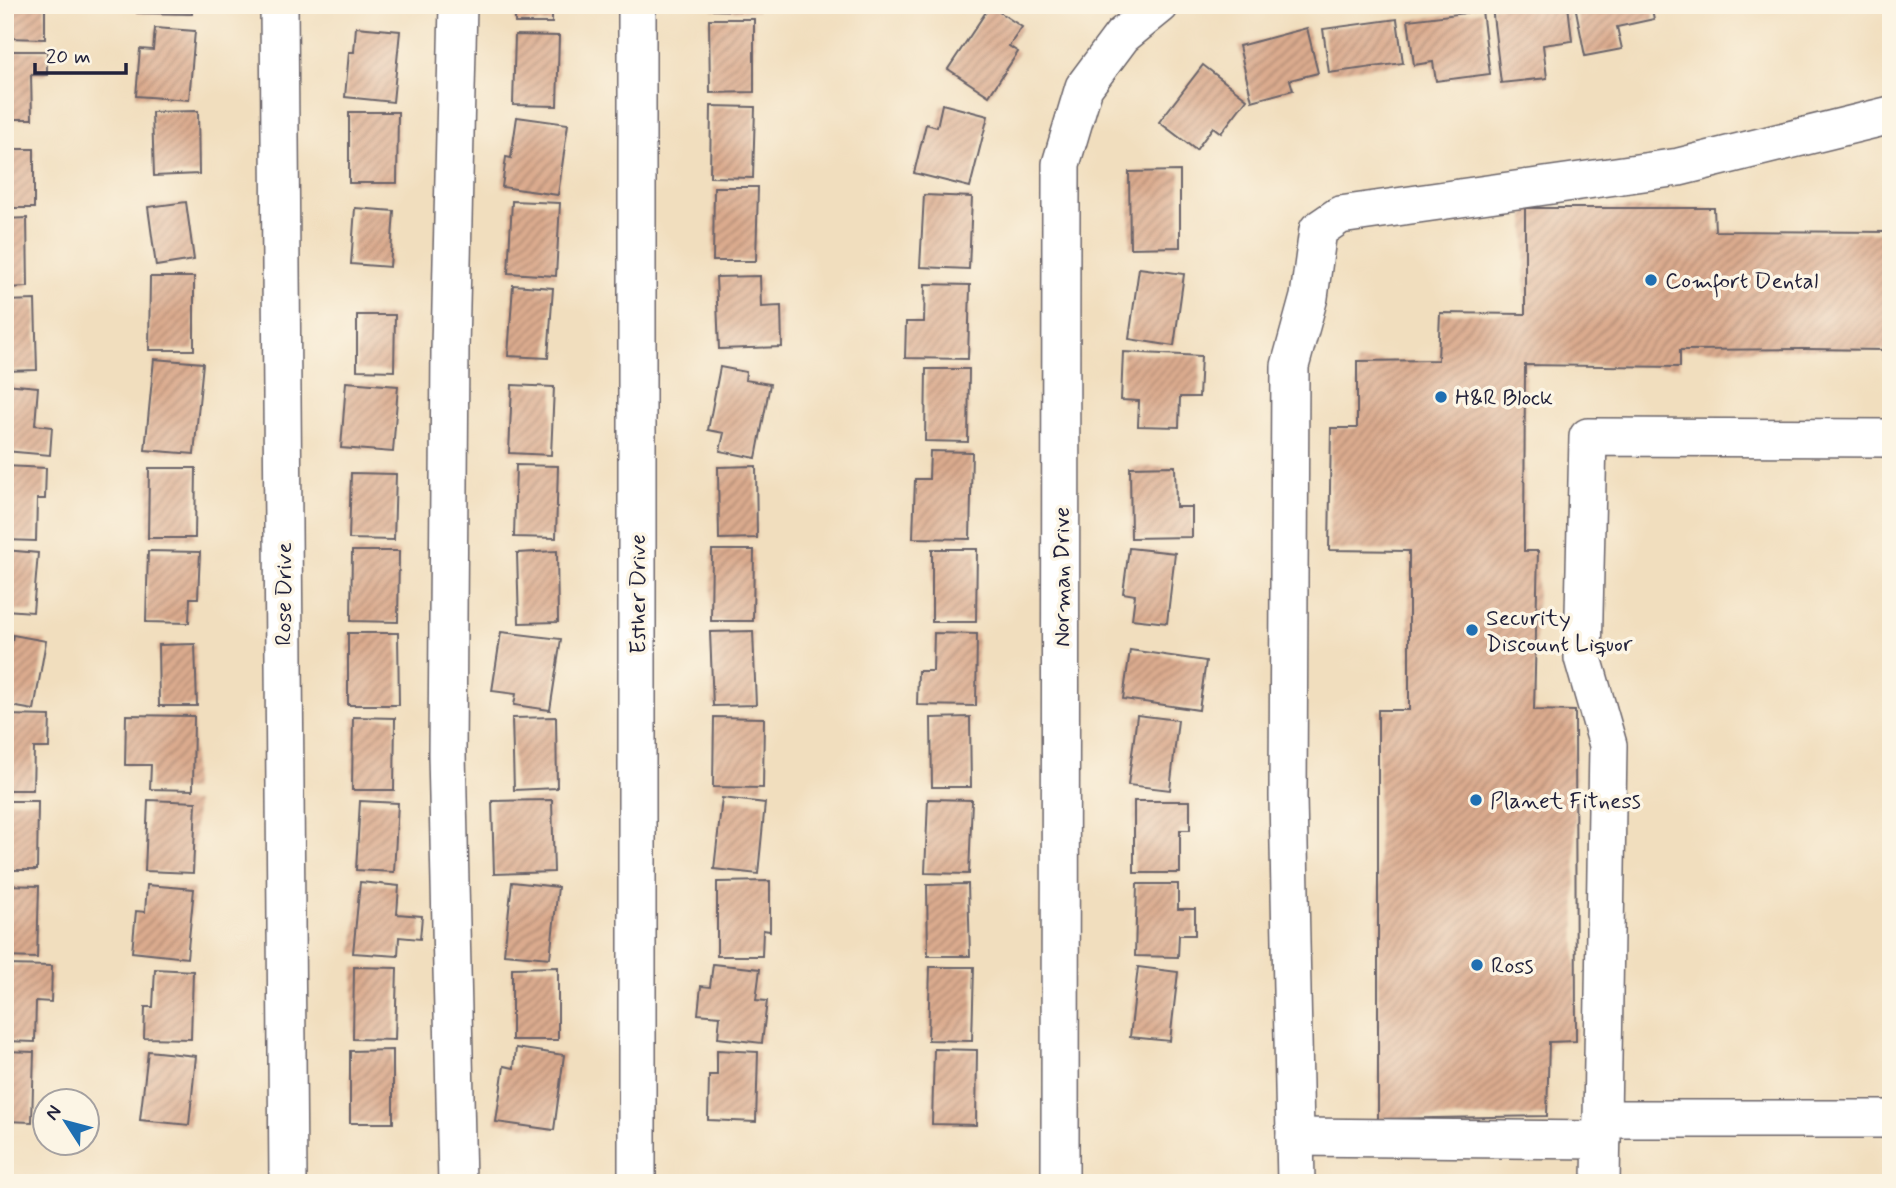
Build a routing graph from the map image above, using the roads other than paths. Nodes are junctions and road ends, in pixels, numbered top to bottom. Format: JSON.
{"nodes":[{"id":1,"x":279,"y":5,"type":"edge"},
{"id":2,"x":458,"y":5,"type":"edge"},
{"id":3,"x":637,"y":5,"type":"edge"},
{"id":4,"x":1160,"y":5,"type":"edge"},
{"id":5,"x":1891,"y":115,"type":"edge"},
{"id":6,"x":1891,"y":438,"type":"edge"},
{"id":7,"x":1891,"y":1119,"type":"edge"},
{"id":8,"x":1602,"y":1129,"type":"junction"},
{"id":9,"x":1295,"y":1137,"type":"junction"},
{"id":10,"x":288,"y":1183,"type":"edge"},
{"id":11,"x":457,"y":1183,"type":"edge"},
{"id":12,"x":637,"y":1183,"type":"edge"},
{"id":13,"x":1060,"y":1183,"type":"edge"},
{"id":14,"x":1296,"y":1183,"type":"edge"},
{"id":15,"x":1601,"y":1183,"type":"edge"}],
"edges":[{"from":1,"to":10,"type":"street","name":"Rose Drive"},
{"from":2,"to":11,"type":"street"},
{"from":3,"to":12,"type":"street","name":"Esther Drive"},
{"from":4,"to":13,"type":"street","name":"Norman Drive"},
{"from":5,"to":9,"type":"street"},
{"from":6,"to":8,"type":"street"},
{"from":7,"to":8,"type":"street"},
{"from":8,"to":9,"type":"street"},
{"from":8,"to":15,"type":"street"},
{"from":9,"to":14,"type":"street"}]}
